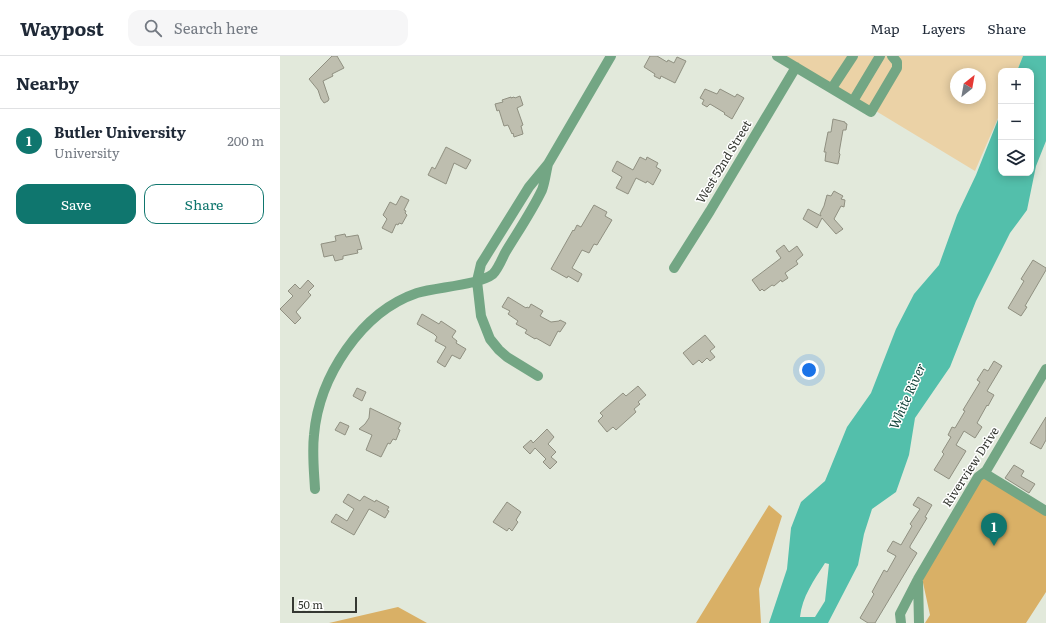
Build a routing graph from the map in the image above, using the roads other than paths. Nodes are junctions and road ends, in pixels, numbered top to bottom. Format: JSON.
{"nodes":[{"id":1,"x":611,"y":56,"type":"edge"},
{"id":2,"x":777,"y":56,"type":"edge"},
{"id":3,"x":853,"y":56,"type":"edge"},
{"id":4,"x":880,"y":56,"type":"edge"},
{"id":5,"x":892,"y":56,"type":"edge"},
{"id":6,"x":796,"y":67,"type":"junction"},
{"id":7,"x":832,"y":88,"type":"junction"},
{"id":8,"x":853,"y":101,"type":"junction"},
{"id":9,"x":548,"y":164,"type":"junction"},
{"id":10,"x":674,"y":268,"type":"dead end"},
{"id":11,"x":477,"y":281,"type":"junction"},
{"id":12,"x":1046,"y":369,"type":"edge"},
{"id":13,"x":538,"y":376,"type":"dead end"},
{"id":14,"x":984,"y":473,"type":"junction"},
{"id":15,"x":315,"y":490,"type":"dead end"},
{"id":16,"x":1046,"y":511,"type":"edge"},
{"id":17,"x":918,"y":579,"type":"junction"},
{"id":18,"x":901,"y":623,"type":"edge"},
{"id":19,"x":920,"y":623,"type":"edge"}],
"edges":[{"from":1,"to":9,"type":"street"},
{"from":2,"to":6,"type":"street"},
{"from":3,"to":7,"type":"street"},
{"from":4,"to":8,"type":"street"},
{"from":5,"to":8,"type":"street"},
{"from":6,"to":7,"type":"street"},
{"from":6,"to":10,"type":"street","name":"West 52nd Street"},
{"from":7,"to":8,"type":"street"},
{"from":9,"to":11,"type":"street"},
{"from":9,"to":11,"type":"street"},
{"from":11,"to":13,"type":"street"},
{"from":11,"to":15,"type":"street"},
{"from":12,"to":14,"type":"street","name":"Riverview Drive"},
{"from":14,"to":16,"type":"street"},
{"from":14,"to":17,"type":"street","name":"Riverview Drive"},
{"from":17,"to":18,"type":"street","name":"Riverview Drive"},
{"from":17,"to":19,"type":"street"}]}
